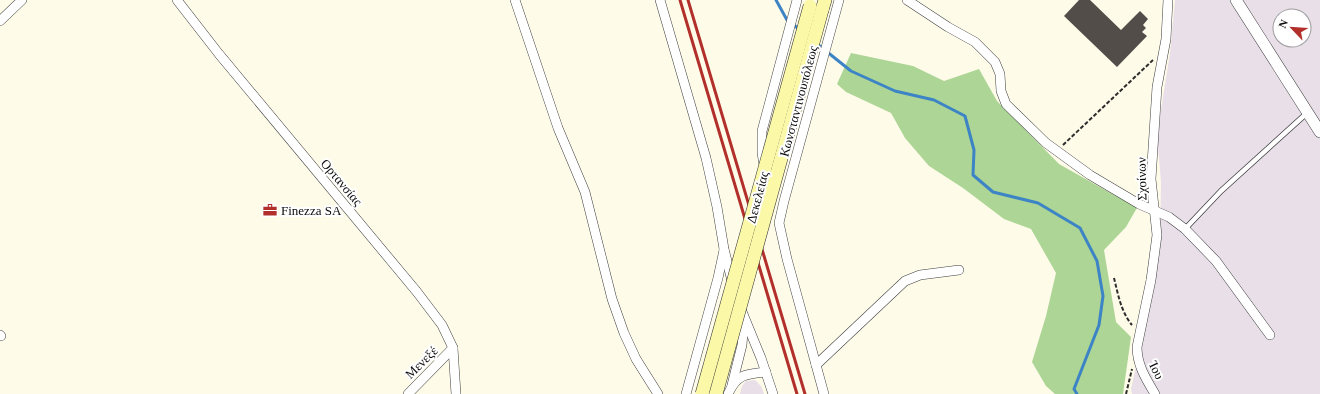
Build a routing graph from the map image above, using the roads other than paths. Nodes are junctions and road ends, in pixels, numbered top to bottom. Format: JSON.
{"nodes":[{"id":1,"x":22,"y":0,"type":"edge"},
{"id":2,"x":177,"y":0,"type":"edge"},
{"id":3,"x":515,"y":0,"type":"edge"},
{"id":4,"x":660,"y":0,"type":"edge"},
{"id":5,"x":839,"y":0,"type":"edge"},
{"id":6,"x":907,"y":0,"type":"edge"},
{"id":7,"x":1168,"y":0,"type":"edge"},
{"id":8,"x":1236,"y":0,"type":"edge"},
{"id":9,"x":797,"y":1,"type":"edge"},
{"id":10,"x":817,"y":4,"type":"edge"},
{"id":11,"x":0,"y":21,"type":"edge"},
{"id":12,"x":1308,"y":112,"type":"junction"},
{"id":13,"x":1320,"y":132,"type":"edge"},
{"id":14,"x":793,"y":168,"type":"junction"},
{"id":15,"x":765,"y":175,"type":"junction"},
{"id":16,"x":1154,"y":210,"type":"junction"},
{"id":17,"x":779,"y":223,"type":"junction"},
{"id":18,"x":1185,"y":229,"type":"junction"},
{"id":19,"x":724,"y":249,"type":"junction"},
{"id":20,"x":959,"y":270,"type":"dead end"},
{"id":21,"x":745,"y":318,"type":"junction"},
{"id":22,"x":1270,"y":335,"type":"dead end"},
{"id":23,"x":453,"y":348,"type":"junction"},
{"id":24,"x":1137,"y":357,"type":"joint"},
{"id":25,"x":816,"y":365,"type":"junction"},
{"id":26,"x":766,"y":372,"type":"junction"},
{"id":27,"x":732,"y":385,"type":"junction"},
{"id":28,"x":408,"y":394,"type":"edge"},
{"id":29,"x":456,"y":394,"type":"edge"},
{"id":30,"x":658,"y":394,"type":"edge"},
{"id":31,"x":686,"y":394,"type":"edge"},
{"id":32,"x":702,"y":394,"type":"edge"},
{"id":33,"x":716,"y":394,"type":"edge"},
{"id":34,"x":728,"y":394,"type":"edge"},
{"id":35,"x":773,"y":394,"type":"edge"},
{"id":36,"x":824,"y":394,"type":"edge"},
{"id":37,"x":1155,"y":394,"type":"edge"}],
"edges":[{"from":1,"to":11,"type":"street"},
{"from":2,"to":23,"type":"street","name":"Ορτανσίας"},
{"from":3,"to":30,"type":"street"},
{"from":4,"to":19,"type":"street"},
{"from":5,"to":14,"type":"street","name":"Κωνσταντινουπόλεως"},
{"from":6,"to":16,"type":"street"},
{"from":7,"to":16,"type":"street","name":"Σχοίνων"},
{"from":8,"to":12,"type":"street"},
{"from":9,"to":15,"type":"street"},
{"from":10,"to":32,"type":"main road","name":"Δεκελείας","bridge":true},
{"from":10,"to":33,"type":"main road","name":"Δεκελείας","bridge":true},
{"from":12,"to":13,"type":"street"},
{"from":12,"to":18,"type":"lane"},
{"from":14,"to":15,"type":"street"},
{"from":14,"to":17,"type":"street","name":"Κωνσταντινουπόλεως"},
{"from":15,"to":17,"type":"street"},
{"from":16,"to":18,"type":"street"},
{"from":16,"to":24,"type":"street","name":"Σχοίνων"},
{"from":17,"to":25,"type":"street","name":"Κωνσταντινουπόλεως"},
{"from":18,"to":22,"type":"street"},
{"from":19,"to":21,"type":"street"},
{"from":19,"to":31,"type":"street"},
{"from":20,"to":25,"type":"street"},
{"from":21,"to":26,"type":"street"},
{"from":21,"to":27,"type":"street"},
{"from":23,"to":28,"type":"street","name":"Μενεξέ"},
{"from":23,"to":29,"type":"street","name":"Ορτανσίας"},
{"from":24,"to":37,"type":"street","name":"Ίου"},
{"from":25,"to":36,"type":"street","name":"Κωνσταντινουπόλεως"},
{"from":26,"to":27,"type":"street"},
{"from":26,"to":35,"type":"street"},
{"from":27,"to":34,"type":"street"}]}
